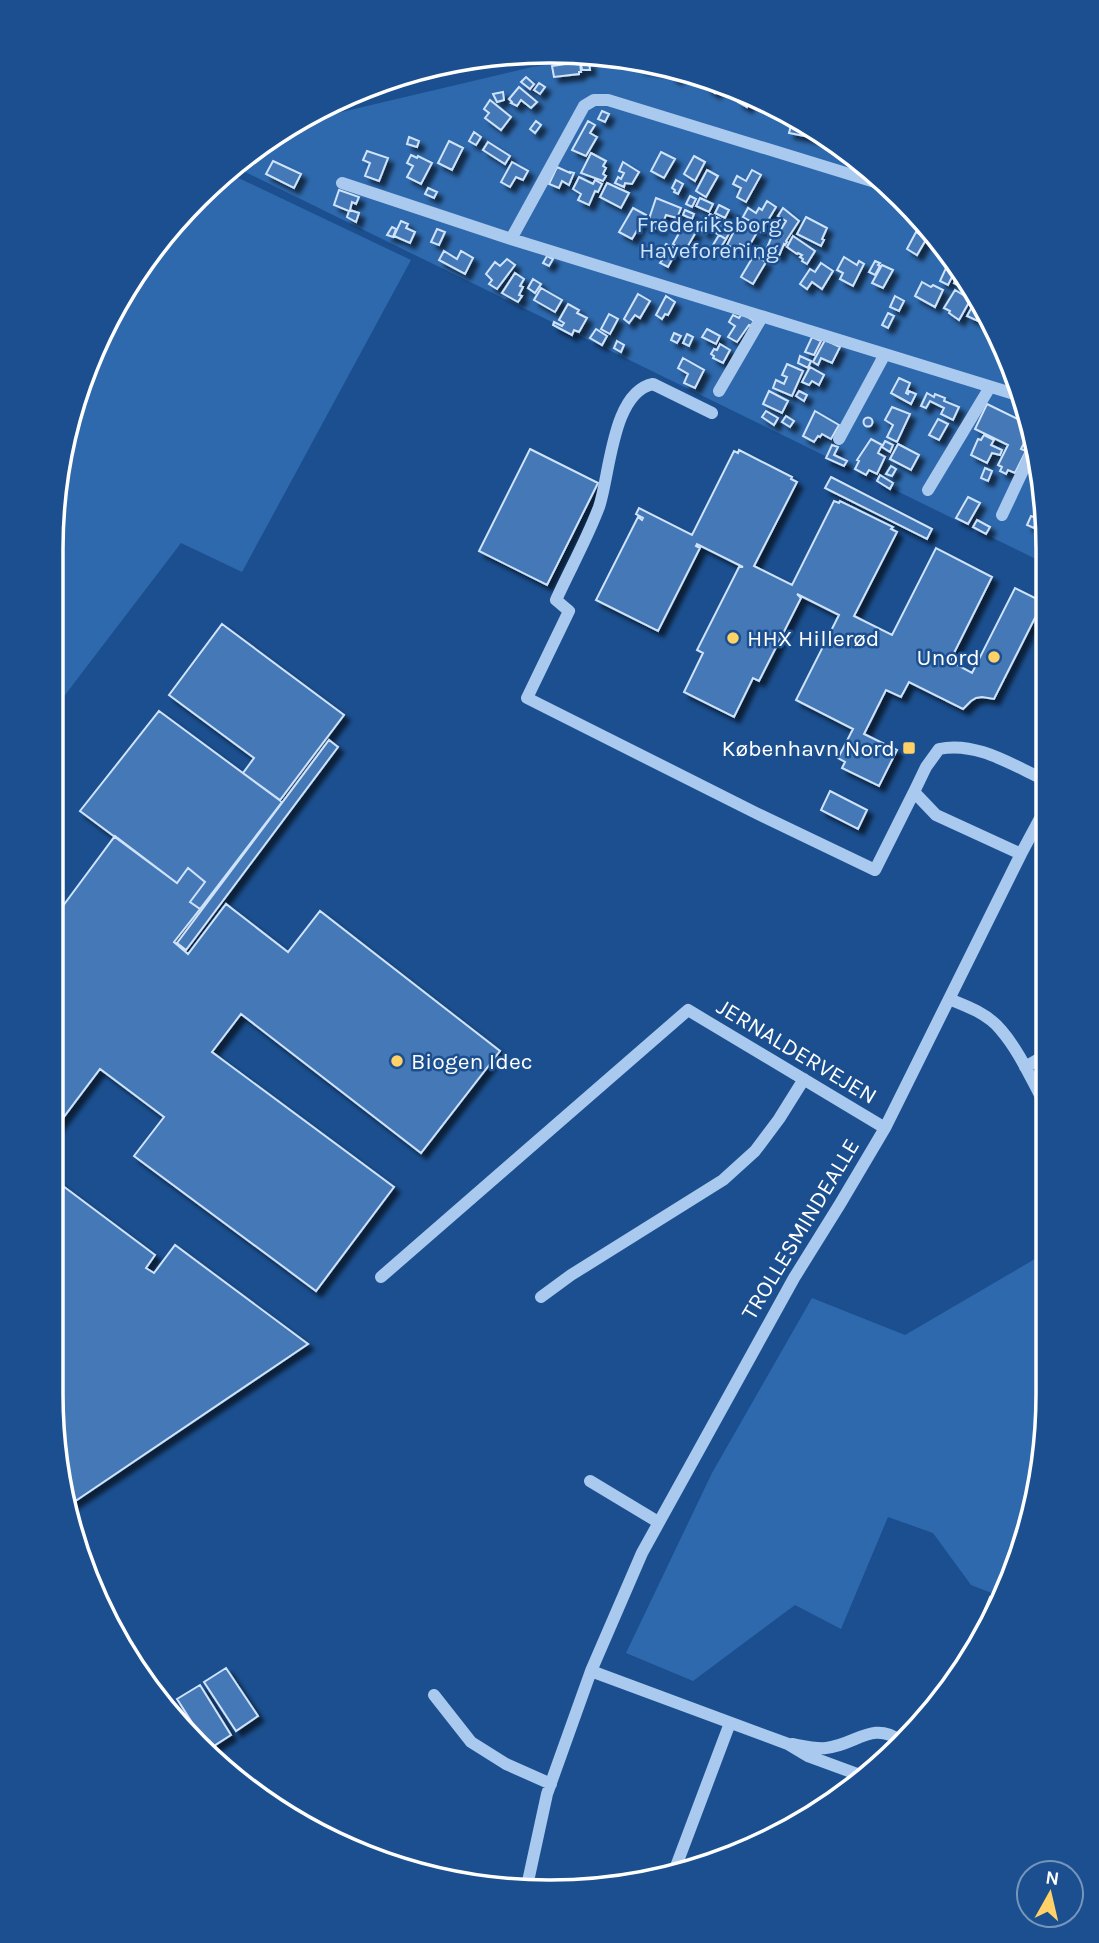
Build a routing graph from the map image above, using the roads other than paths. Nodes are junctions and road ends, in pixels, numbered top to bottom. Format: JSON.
{"nodes":[{"id":1,"x":863,"y":178,"type":"edge"},
{"id":2,"x":342,"y":183,"type":"dead end"},
{"id":3,"x":511,"y":239,"type":"junction"},
{"id":4,"x":762,"y":317,"type":"junction"},
{"id":5,"x":885,"y":354,"type":"junction"},
{"id":6,"x":990,"y":387,"type":"junction"},
{"id":7,"x":719,"y":391,"type":"dead end"},
{"id":8,"x":1010,"y":393,"type":"edge"},
{"id":9,"x":712,"y":413,"type":"dead end"},
{"id":10,"x":839,"y":439,"type":"dead end"},
{"id":11,"x":1028,"y":460,"type":"edge"},
{"id":12,"x":928,"y":491,"type":"dead end"},
{"id":13,"x":1002,"y":515,"type":"dead end"},
{"id":14,"x":1036,"y":776,"type":"edge"},
{"id":15,"x":915,"y":792,"type":"junction"},
{"id":16,"x":1036,"y":826,"type":"edge"},
{"id":17,"x":1021,"y":854,"type":"junction"},
{"id":18,"x":949,"y":999,"type":"junction"},
{"id":19,"x":1036,"y":1061,"type":"edge"},
{"id":20,"x":1025,"y":1067,"type":"junction"},
{"id":21,"x":804,"y":1079,"type":"junction"},
{"id":22,"x":1036,"y":1087,"type":"edge"},
{"id":23,"x":885,"y":1128,"type":"junction"},
{"id":24,"x":381,"y":1276,"type":"dead end"},
{"id":25,"x":541,"y":1297,"type":"dead end"},
{"id":26,"x":590,"y":1482,"type":"dead end"},
{"id":27,"x":658,"y":1522,"type":"junction"},
{"id":28,"x":591,"y":1671,"type":"junction"},
{"id":29,"x":434,"y":1695,"type":"dead end"},
{"id":30,"x":730,"y":1723,"type":"junction"},
{"id":31,"x":895,"y":1737,"type":"edge"},
{"id":32,"x":788,"y":1744,"type":"junction"},
{"id":33,"x":853,"y":1773,"type":"edge"},
{"id":34,"x":551,"y":1784,"type":"junction"},
{"id":35,"x":678,"y":1862,"type":"edge"},
{"id":36,"x":529,"y":1879,"type":"edge"}],
"edges":[{"from":1,"to":3,"type":"street"},
{"from":2,"to":3,"type":"street"},
{"from":3,"to":4,"type":"street"},
{"from":4,"to":5,"type":"street"},
{"from":4,"to":7,"type":"street"},
{"from":5,"to":6,"type":"street"},
{"from":5,"to":10,"type":"street"},
{"from":6,"to":8,"type":"street"},
{"from":6,"to":12,"type":"street"},
{"from":9,"to":15,"type":"street"},
{"from":11,"to":13,"type":"street"},
{"from":14,"to":15,"type":"street"},
{"from":15,"to":17,"type":"street"},
{"from":16,"to":17,"type":"street","name":"TROLLESMINDEALLE"},
{"from":17,"to":18,"type":"street","name":"TROLLESMINDEALLE"},
{"from":18,"to":20,"type":"street"},
{"from":18,"to":23,"type":"street","name":"TROLLESMINDEALLE"},
{"from":19,"to":20,"type":"street"},
{"from":20,"to":22,"type":"street"},
{"from":21,"to":23,"type":"street","name":"JERNALDERVEJEN"},
{"from":21,"to":24,"type":"street","name":"JERNALDERVEJEN"},
{"from":21,"to":25,"type":"street"},
{"from":23,"to":27,"type":"street","name":"TROLLESMINDEALLE"},
{"from":26,"to":27,"type":"street"},
{"from":27,"to":28,"type":"street","name":"TROLLESMINDEALLE"},
{"from":28,"to":30,"type":"street"},
{"from":28,"to":34,"type":"street","name":"TROLLESMINDEALLE"},
{"from":29,"to":34,"type":"street"},
{"from":30,"to":32,"type":"street"},
{"from":30,"to":35,"type":"street"},
{"from":31,"to":32,"type":"street"},
{"from":32,"to":33,"type":"street"},
{"from":34,"to":36,"type":"street","name":"TROLLESMINDEALLE"}]}
